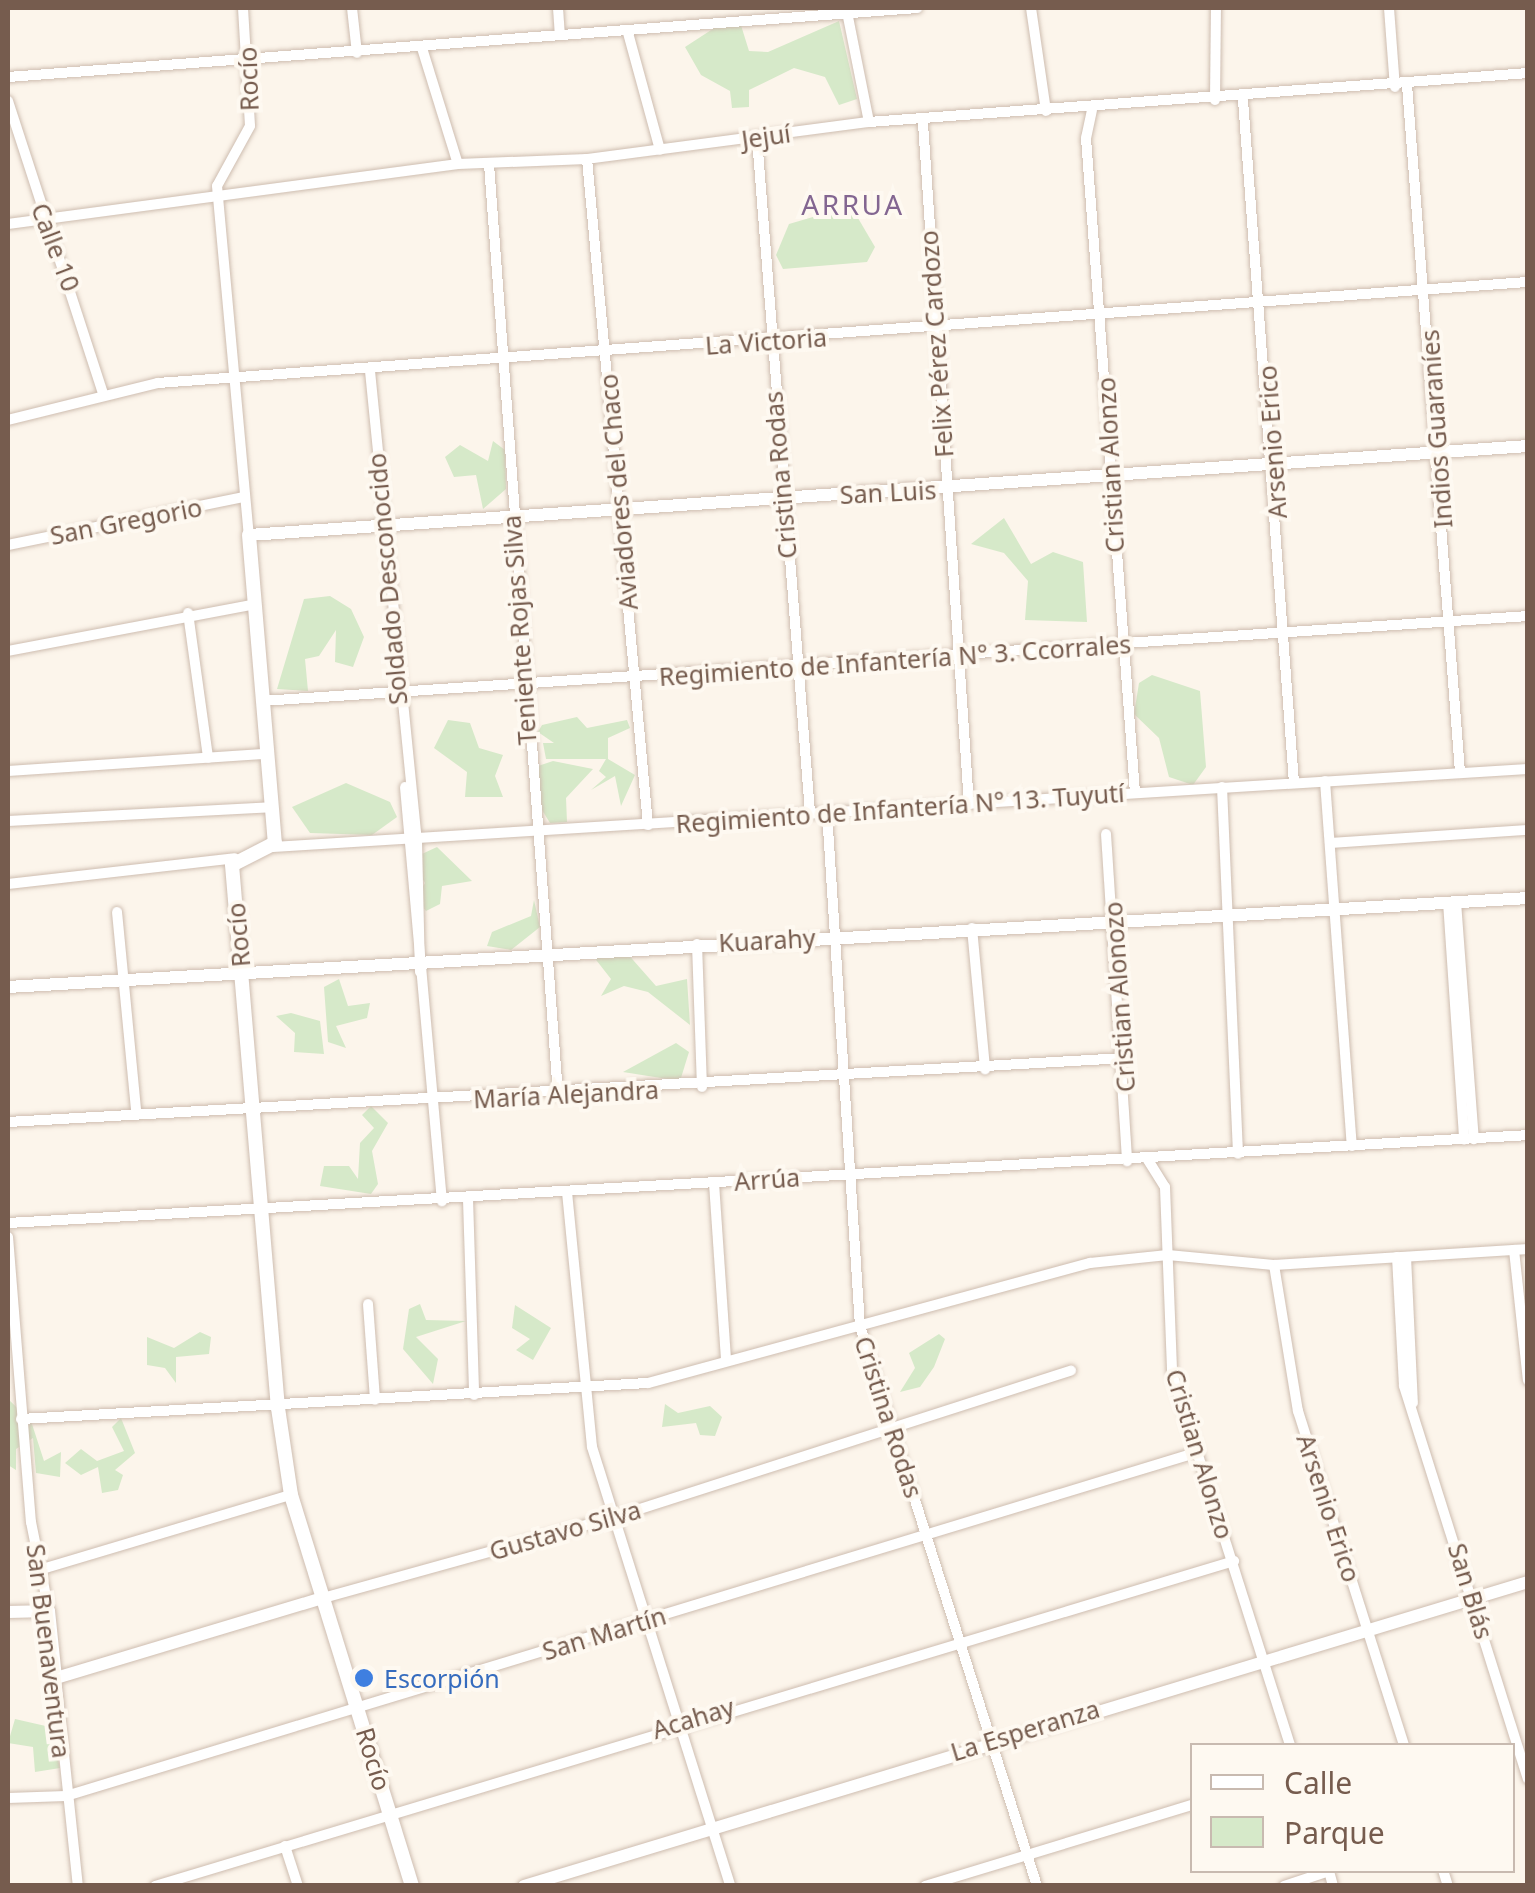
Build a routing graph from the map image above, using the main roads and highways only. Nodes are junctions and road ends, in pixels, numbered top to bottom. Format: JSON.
{"nodes":[{"id":1,"x":249,"y":535,"type":"road end"},
{"id":2,"x":412,"y":1886,"type":"edge"}],
"edges":[{"from":1,"to":2,"type":"main road","name":"Rocío"}]}
